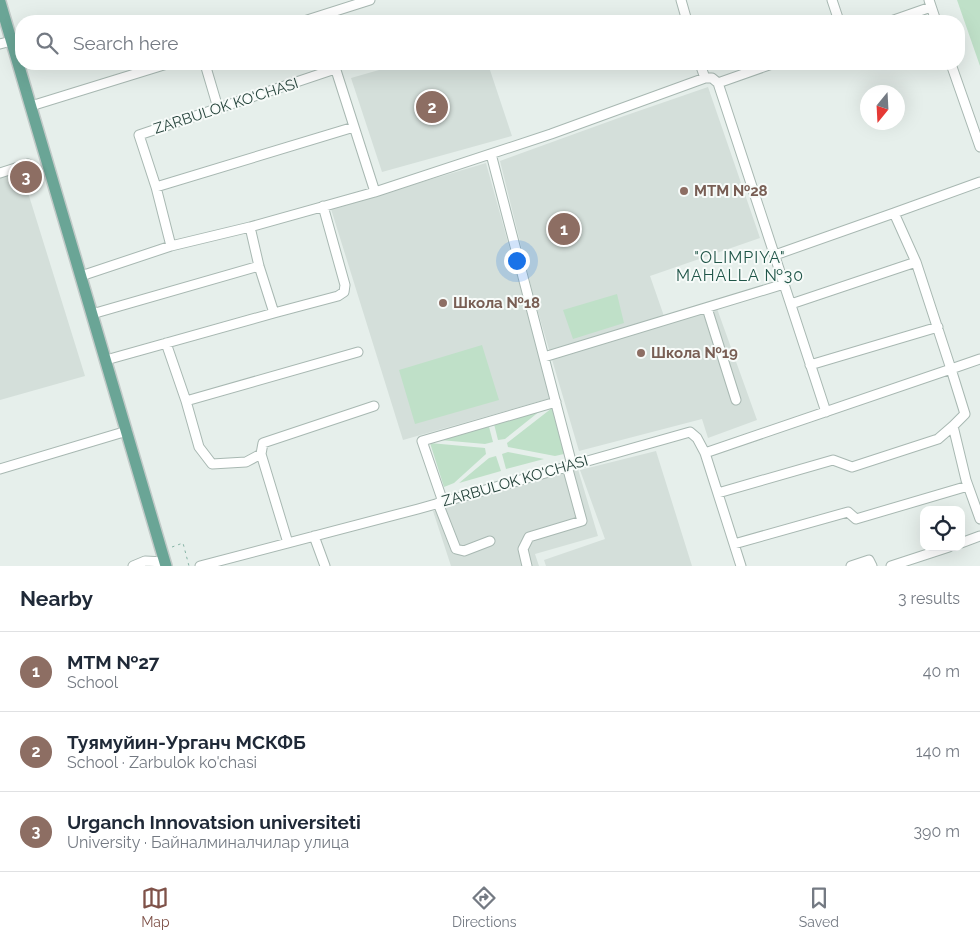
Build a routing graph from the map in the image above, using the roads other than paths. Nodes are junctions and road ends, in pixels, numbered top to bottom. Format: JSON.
{"nodes":[{"id":1,"x":370,"y":0,"type":"edge"},
{"id":2,"x":681,"y":0,"type":"edge"},
{"id":3,"x":832,"y":0,"type":"edge"},
{"id":4,"x":0,"y":2,"type":"edge"},
{"id":5,"x":930,"y":4,"type":"edge"},
{"id":6,"x":330,"y":15,"type":"edge"},
{"id":7,"x":685,"y":15,"type":"edge"},
{"id":8,"x":837,"y":15,"type":"edge"},
{"id":9,"x":905,"y":15,"type":"edge"},
{"id":10,"x":12,"y":41,"type":"junction"},
{"id":11,"x":0,"y":44,"type":"edge"},
{"id":12,"x":15,"y":51,"type":"edge"},
{"id":13,"x":20,"y":70,"type":"edge"},
{"id":14,"x":148,"y":70,"type":"edge"},
{"id":15,"x":207,"y":70,"type":"edge"},
{"id":16,"x":324,"y":70,"type":"edge"},
{"id":17,"x":336,"y":70,"type":"edge"},
{"id":18,"x":702,"y":70,"type":"edge"},
{"id":19,"x":755,"y":70,"type":"edge"},
{"id":20,"x":953,"y":70,"type":"edge"},
{"id":21,"x":704,"y":78,"type":"junction"},
{"id":22,"x":718,"y":83,"type":"junction"},
{"id":23,"x":31,"y":106,"type":"junction"},
{"id":24,"x":218,"y":108,"type":"junction"},
{"id":25,"x":354,"y":128,"type":"junction"},
{"id":26,"x":980,"y":147,"type":"edge"},
{"id":27,"x":491,"y":154,"type":"junction"},
{"id":28,"x":28,"y":164,"type":"dead end"},
{"id":29,"x":0,"y":172,"type":"edge"},
{"id":30,"x":980,"y":182,"type":"edge"},
{"id":31,"x":156,"y":187,"type":"junction"},
{"id":32,"x":375,"y":192,"type":"junction"},
{"id":33,"x":323,"y":206,"type":"junction"},
{"id":34,"x":894,"y":213,"type":"junction"},
{"id":35,"x":250,"y":227,"type":"junction"},
{"id":36,"x":171,"y":246,"type":"junction"},
{"id":37,"x":775,"y":255,"type":"junction"},
{"id":38,"x":916,"y":262,"type":"junction"},
{"id":39,"x":259,"y":266,"type":"junction"},
{"id":40,"x":81,"y":276,"type":"junction"},
{"id":41,"x":784,"y":284,"type":"junction"},
{"id":42,"x":791,"y":304,"type":"junction"},
{"id":43,"x":707,"y":308,"type":"junction"},
{"id":44,"x":274,"y":313,"type":"junction"},
{"id":45,"x":92,"y":314,"type":"junction"},
{"id":46,"x":938,"y":327,"type":"junction"},
{"id":47,"x":166,"y":343,"type":"junction"},
{"id":48,"x":358,"y":352,"type":"dead end"},
{"id":49,"x":544,"y":357,"type":"junction"},
{"id":50,"x":980,"y":359,"type":"edge"},
{"id":51,"x":106,"y":360,"type":"junction"},
{"id":52,"x":810,"y":365,"type":"junction"},
{"id":53,"x":952,"y":368,"type":"junction"},
{"id":54,"x":736,"y":400,"type":"dead end"},
{"id":55,"x":186,"y":401,"type":"junction"},
{"id":56,"x":556,"y":402,"type":"junction"},
{"id":57,"x":374,"y":406,"type":"dead end"},
{"id":58,"x":826,"y":412,"type":"junction"},
{"id":59,"x":953,"y":426,"type":"junction"},
{"id":60,"x":127,"y":431,"type":"junction"},
{"id":61,"x":261,"y":454,"type":"junction"},
{"id":62,"x":705,"y":454,"type":"junction"},
{"id":63,"x":570,"y":466,"type":"junction"},
{"id":64,"x":0,"y":469,"type":"edge"},
{"id":65,"x":968,"y":486,"type":"junction"},
{"id":66,"x":718,"y":494,"type":"junction"},
{"id":67,"x":440,"y":502,"type":"junction"},
{"id":68,"x":980,"y":519,"type":"edge"},
{"id":69,"x":314,"y":536,"type":"junction"},
{"id":70,"x":980,"y":536,"type":"edge"},
{"id":71,"x":490,"y":542,"type":"dead end"},
{"id":72,"x":965,"y":542,"type":"edge"},
{"id":73,"x":288,"y":543,"type":"junction"},
{"id":74,"x":734,"y":544,"type":"junction"},
{"id":75,"x":937,"y":551,"type":"edge"},
{"id":76,"x":166,"y":564,"type":"edge"},
{"id":77,"x":132,"y":566,"type":"edge"},
{"id":78,"x":200,"y":566,"type":"edge"},
{"id":79,"x":325,"y":566,"type":"edge"},
{"id":80,"x":527,"y":566,"type":"edge"},
{"id":81,"x":741,"y":566,"type":"edge"},
{"id":82,"x":852,"y":566,"type":"edge"},
{"id":83,"x":872,"y":566,"type":"edge"},
{"id":84,"x":891,"y":566,"type":"edge"}],
"edges":[{"from":1,"to":6,"type":"street"},
{"from":2,"to":7,"type":"street"},
{"from":3,"to":8,"type":"street"},
{"from":4,"to":10,"type":"main road"},
{"from":5,"to":9,"type":"street"},
{"from":10,"to":11,"type":"street"},
{"from":10,"to":12,"type":"main road"},
{"from":13,"to":23,"type":"main road"},
{"from":14,"to":23,"type":"street"},
{"from":15,"to":24,"type":"street"},
{"from":16,"to":24,"type":"street","name":"ZARBULOK KO'CHASI"},
{"from":17,"to":25,"type":"street","name":"ZARBULOK KO'CHASI"},
{"from":18,"to":21,"type":"street"},
{"from":19,"to":22,"type":"street"},
{"from":20,"to":26,"type":"street"},
{"from":21,"to":22,"type":"street"},
{"from":21,"to":27,"type":"street"},
{"from":22,"to":37,"type":"street"},
{"from":23,"to":40,"type":"main road"},
{"from":24,"to":31,"type":"street","name":"ZARBULOK KO'CHASI"},
{"from":25,"to":31,"type":"street"},
{"from":25,"to":32,"type":"street","name":"ZARBULOK KO'CHASI"},
{"from":27,"to":32,"type":"street"},
{"from":27,"to":49,"type":"street"},
{"from":28,"to":29,"type":"street"},
{"from":30,"to":34,"type":"street"},
{"from":31,"to":36,"type":"street","name":"ZARBULOK KO'CHASI"},
{"from":32,"to":33,"type":"street"},
{"from":33,"to":35,"type":"street"},
{"from":33,"to":44,"type":"street"},
{"from":34,"to":37,"type":"street"},
{"from":34,"to":38,"type":"street"},
{"from":35,"to":36,"type":"street"},
{"from":35,"to":39,"type":"street"},
{"from":36,"to":40,"type":"street"},
{"from":37,"to":41,"type":"street"},
{"from":38,"to":42,"type":"street"},
{"from":38,"to":46,"type":"street"},
{"from":39,"to":44,"type":"street"},
{"from":39,"to":45,"type":"street"},
{"from":40,"to":45,"type":"main road"},
{"from":41,"to":42,"type":"street"},
{"from":41,"to":43,"type":"street"},
{"from":42,"to":52,"type":"street"},
{"from":43,"to":49,"type":"street"},
{"from":43,"to":54,"type":"street"},
{"from":44,"to":47,"type":"street"},
{"from":45,"to":51,"type":"main road"},
{"from":46,"to":52,"type":"street"},
{"from":46,"to":53,"type":"street"},
{"from":47,"to":51,"type":"street"},
{"from":47,"to":55,"type":"street"},
{"from":48,"to":55,"type":"street"},
{"from":49,"to":56,"type":"street"},
{"from":50,"to":53,"type":"street"},
{"from":51,"to":60,"type":"main road"},
{"from":52,"to":58,"type":"street"},
{"from":53,"to":58,"type":"street"},
{"from":53,"to":59,"type":"street"},
{"from":55,"to":61,"type":"street"},
{"from":56,"to":63,"type":"street"},
{"from":56,"to":67,"type":"street"},
{"from":57,"to":61,"type":"street"},
{"from":58,"to":62,"type":"street"},
{"from":59,"to":65,"type":"street"},
{"from":59,"to":66,"type":"street"},
{"from":60,"to":64,"type":"street"},
{"from":60,"to":76,"type":"main road"},
{"from":61,"to":73,"type":"street"},
{"from":62,"to":63,"type":"street","name":"ZARBULOK KO'CHASI"},
{"from":62,"to":66,"type":"street","name":"ZARBULOK KO'CHASI"},
{"from":63,"to":67,"type":"street","name":"ZARBULOK KO'CHASI"},
{"from":63,"to":80,"type":"street"},
{"from":65,"to":68,"type":"street"},
{"from":65,"to":74,"type":"street"},
{"from":66,"to":74,"type":"street","name":"ZARBULOK KO'CHASI"},
{"from":67,"to":69,"type":"street","name":"ZARBULOK KO'CHASI"},
{"from":67,"to":71,"type":"street"},
{"from":69,"to":73,"type":"street","name":"ZARBULOK KO'CHASI"},
{"from":69,"to":79,"type":"street"},
{"from":70,"to":72,"type":"street"},
{"from":73,"to":78,"type":"street","name":"ZARBULOK KO'CHASI"},
{"from":74,"to":81,"type":"street","name":"ZARBULOK KO'CHASI"},
{"from":75,"to":84,"type":"street"},
{"from":76,"to":77,"type":"street"},
{"from":82,"to":83,"type":"street"}]}
